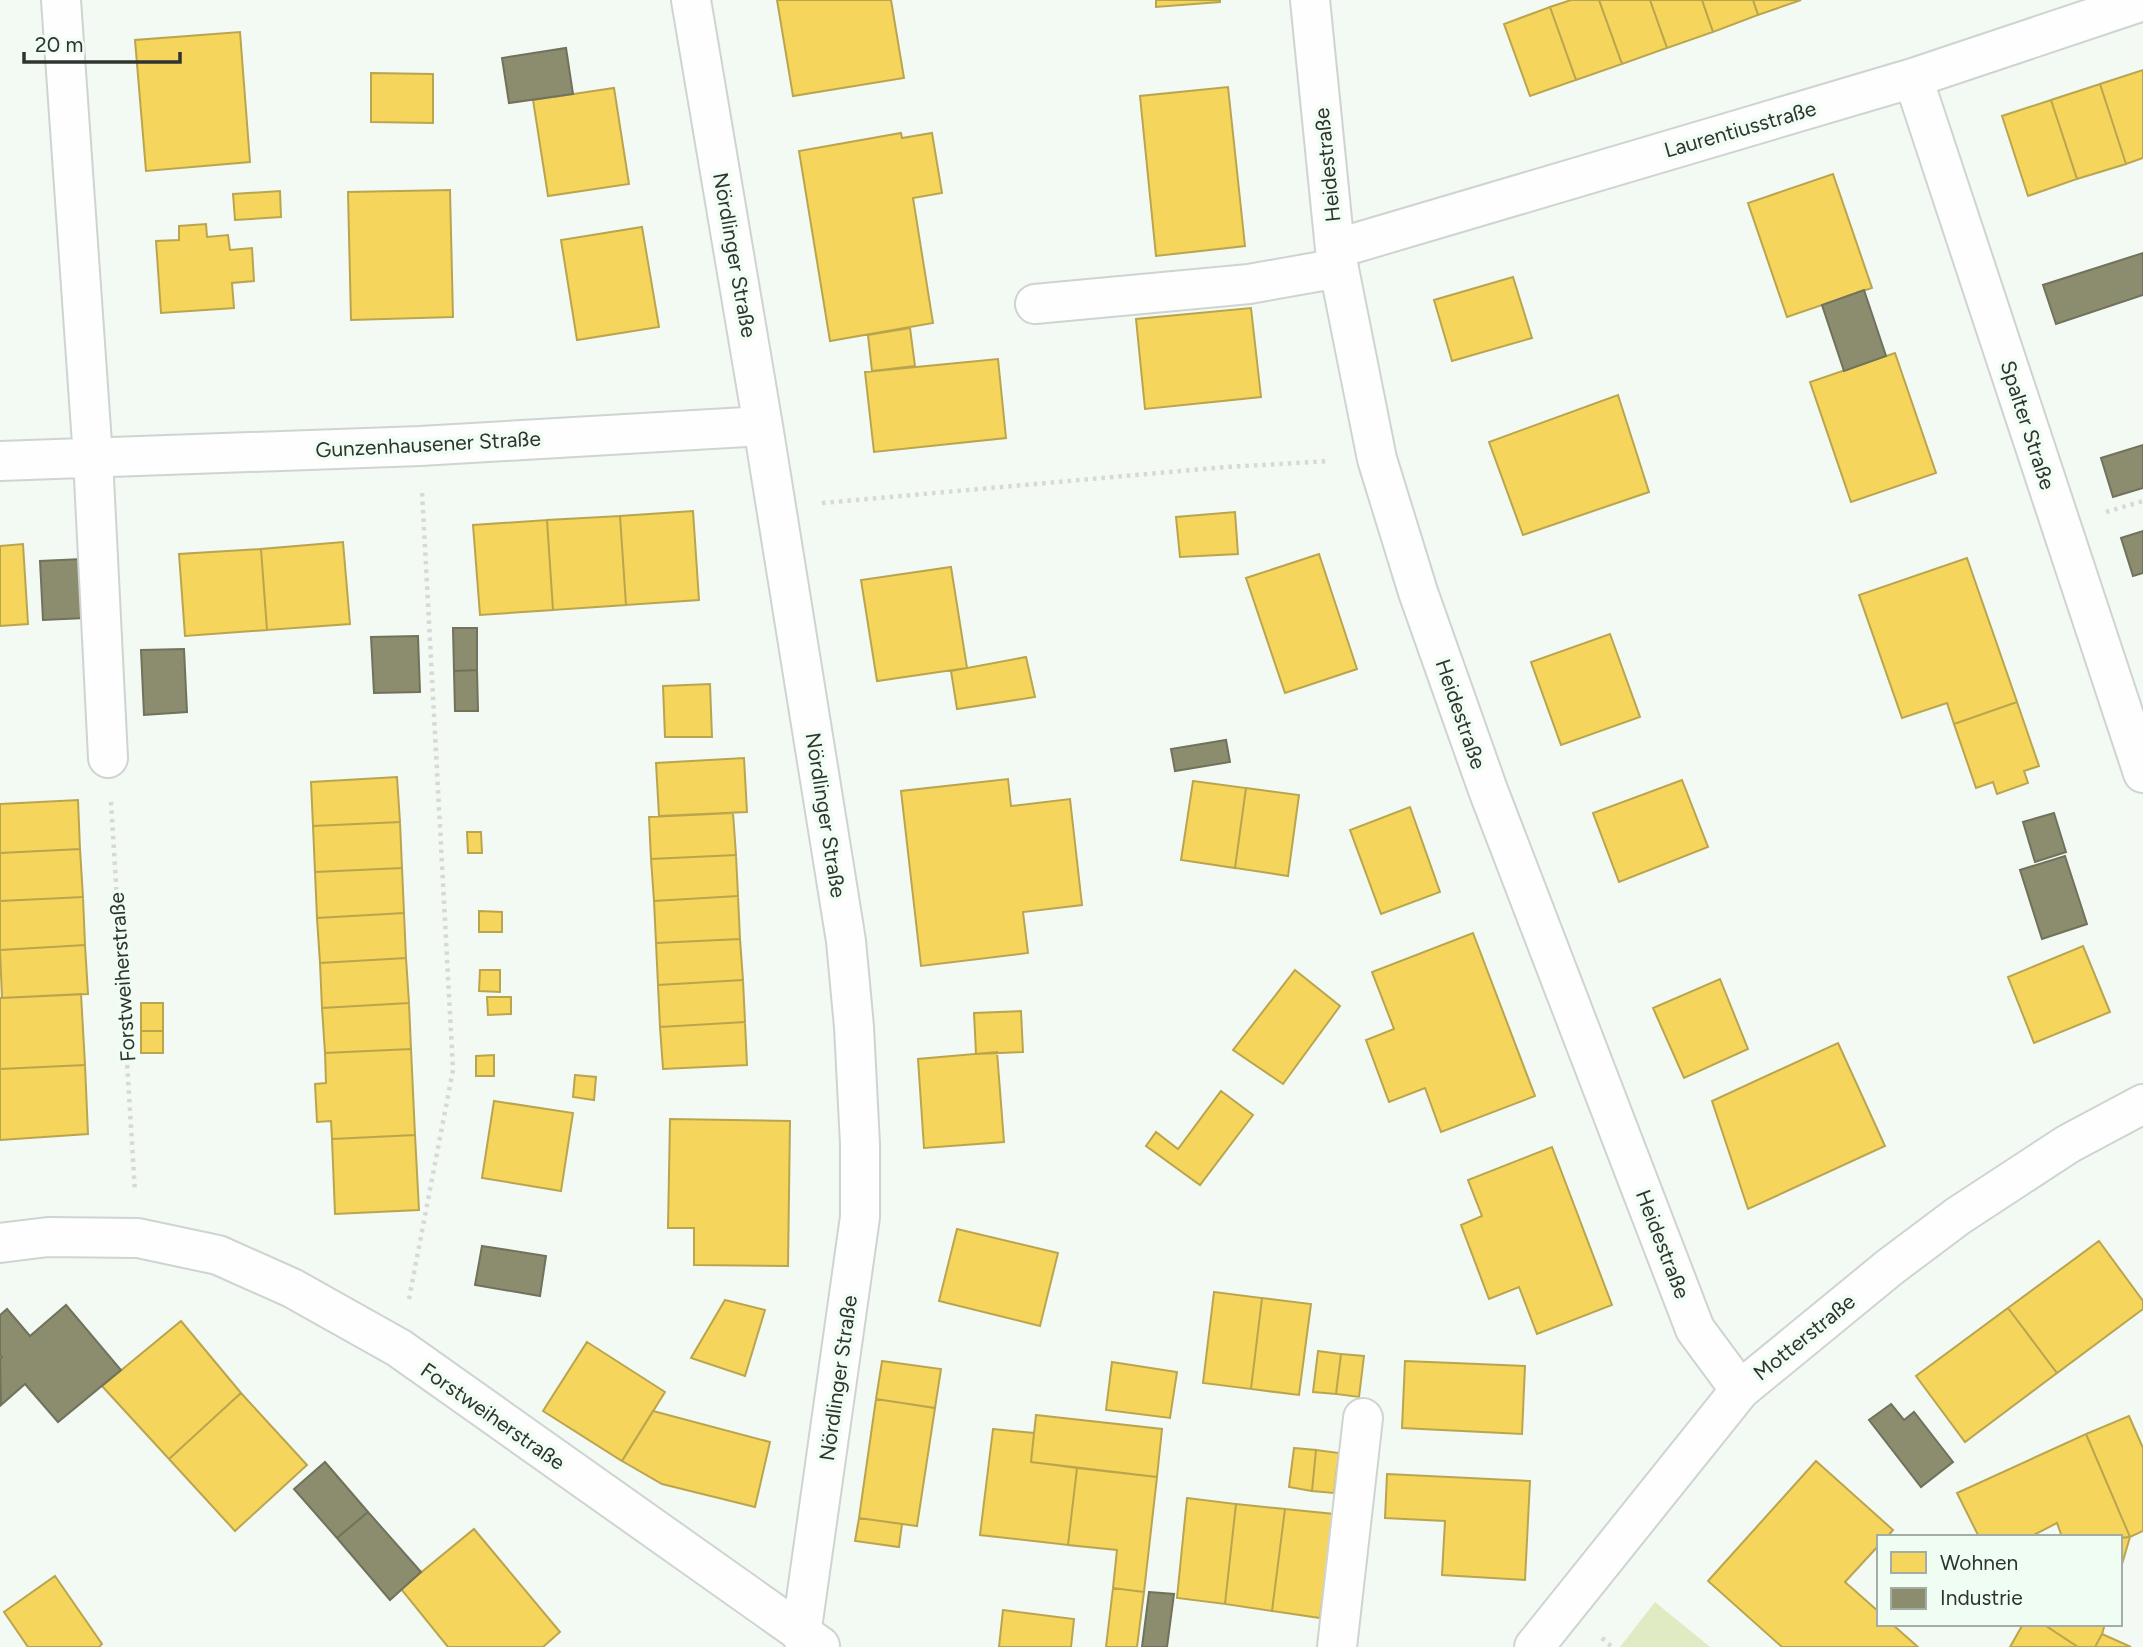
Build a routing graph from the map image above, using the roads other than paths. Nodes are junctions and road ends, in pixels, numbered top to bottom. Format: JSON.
{"nodes":[{"id":1,"x":61,"y":0,"type":"edge"},
{"id":2,"x":691,"y":0,"type":"edge"},
{"id":3,"x":1310,"y":0,"type":"edge"},
{"id":4,"x":2143,"y":1,"type":"edge"},
{"id":5,"x":1913,"y":78,"type":"junction"},
{"id":6,"x":1337,"y":259,"type":"junction"},
{"id":7,"x":1035,"y":304,"type":"dead end"},
{"id":8,"x":763,"y":426,"type":"junction"},
{"id":9,"x":93,"y":458,"type":"junction"},
{"id":10,"x":0,"y":461,"type":"edge"},
{"id":11,"x":108,"y":758,"type":"road end"},
{"id":12,"x":2143,"y":773,"type":"edge"},
{"id":13,"x":2143,"y":1104,"type":"edge"},
{"id":14,"x":0,"y":1243,"type":"edge"},
{"id":15,"x":1740,"y":1390,"type":"junction"},
{"id":16,"x":1363,"y":1418,"type":"dead end"},
{"id":17,"x":811,"y":1641,"type":"edge"},
{"id":18,"x":1337,"y":1647,"type":"edge"},
{"id":19,"x":1534,"y":1647,"type":"edge"}],
"edges":[{"from":1,"to":9,"type":"street"},
{"from":2,"to":8,"type":"street","name":"Nördlinger Straße"},
{"from":3,"to":6,"type":"street","name":"Heidestraße"},
{"from":4,"to":5,"type":"street","name":"Laurentiusstraße"},
{"from":5,"to":6,"type":"street","name":"Laurentiusstraße"},
{"from":5,"to":12,"type":"street","name":"Spalter Straße"},
{"from":6,"to":7,"type":"street","name":"Laurentiusstraße"},
{"from":6,"to":15,"type":"street","name":"Heidestraße"},
{"from":8,"to":9,"type":"street","name":"Gunzenhausener Straße"},
{"from":8,"to":17,"type":"street","name":"Nördlinger Straße"},
{"from":9,"to":10,"type":"street","name":"Gunzenhausener Straße"},
{"from":9,"to":11,"type":"street"},
{"from":13,"to":15,"type":"street","name":"Motterstraße"},
{"from":14,"to":17,"type":"street","name":"Forstweiherstraße"},
{"from":15,"to":19,"type":"street","name":"Motterstraße"},
{"from":16,"to":18,"type":"street"}]}
